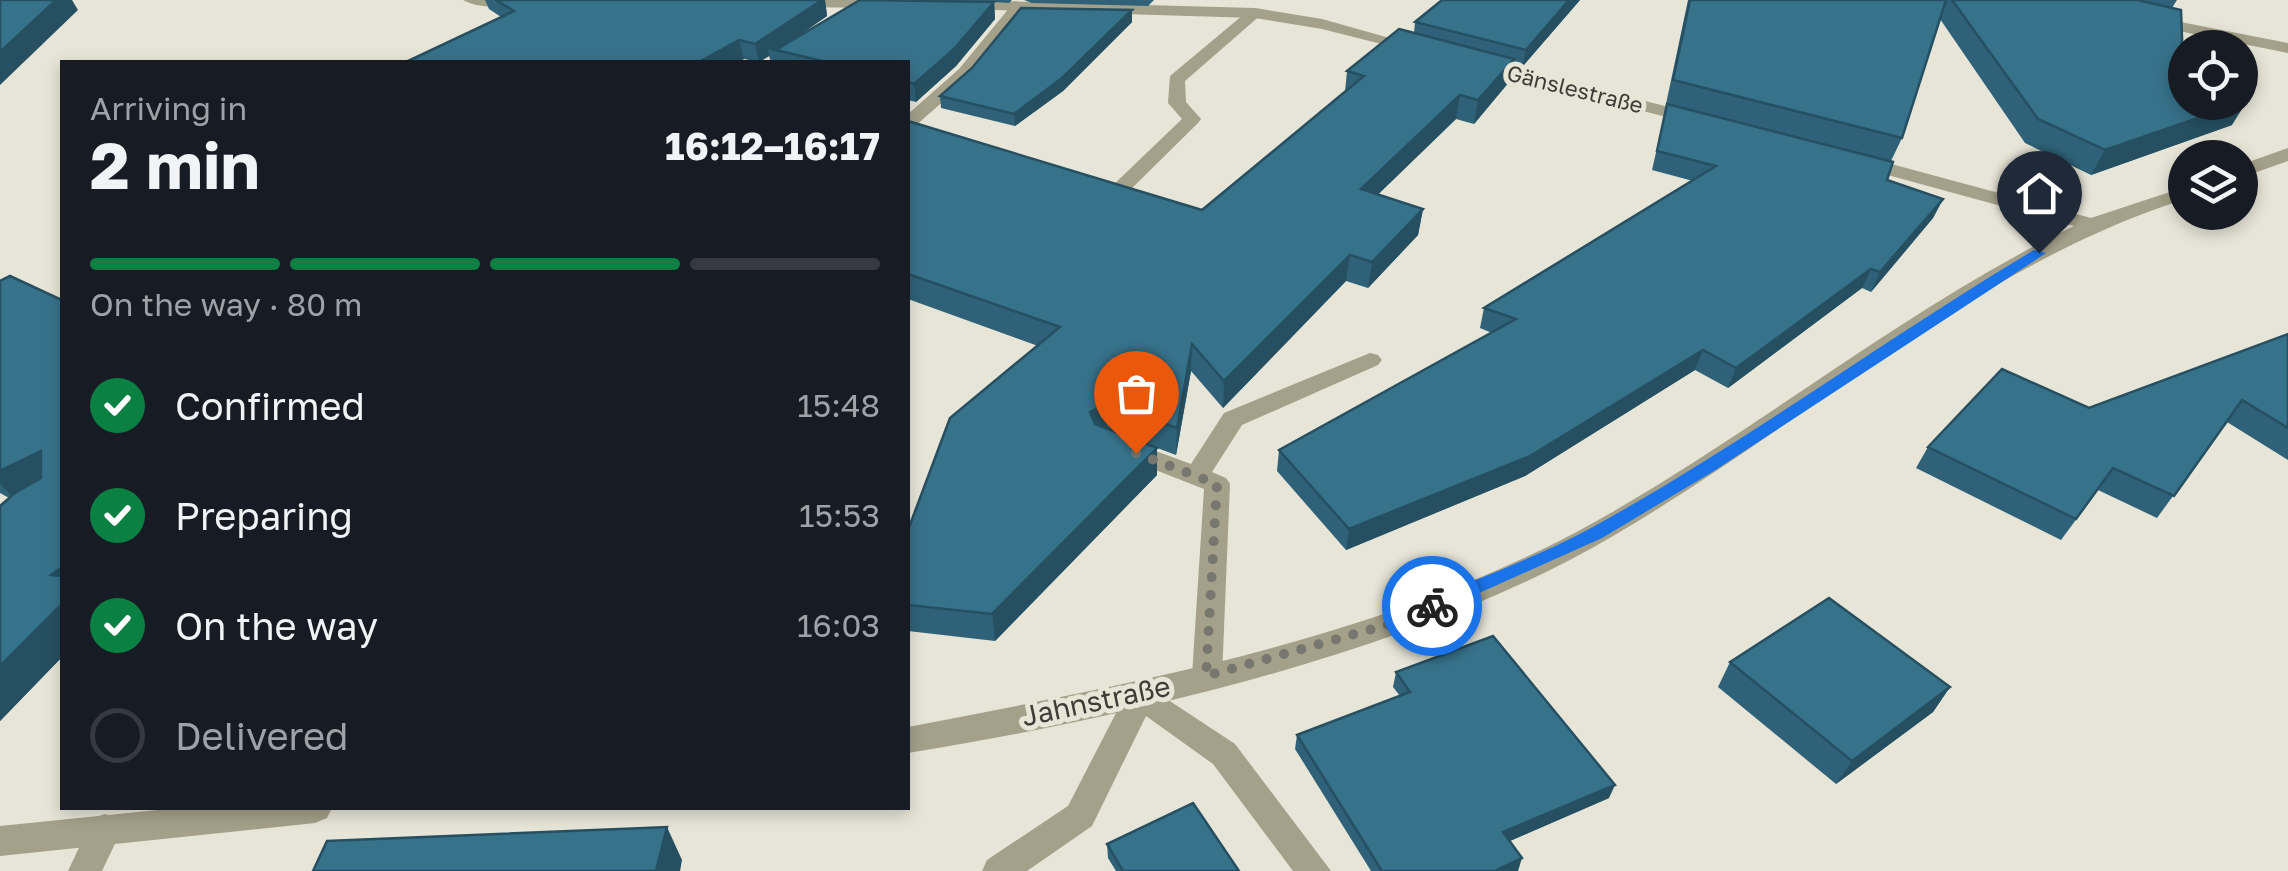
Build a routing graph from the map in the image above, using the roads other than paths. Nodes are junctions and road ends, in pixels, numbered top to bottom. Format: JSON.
{"nodes":[{"id":1,"x":471,"y":0,"type":"edge"},
{"id":2,"x":769,"y":1,"type":"edge"},
{"id":3,"x":1094,"y":2,"type":"edge"},
{"id":4,"x":538,"y":3,"type":"edge"},
{"id":5,"x":868,"y":3,"type":"junction"},
{"id":6,"x":907,"y":3,"type":"edge"},
{"id":7,"x":945,"y":4,"type":"edge"},
{"id":8,"x":1022,"y":4,"type":"junction"},
{"id":9,"x":1255,"y":13,"type":"junction"},
{"id":10,"x":2134,"y":18,"type":"edge"},
{"id":11,"x":836,"y":23,"type":"edge"},
{"id":12,"x":2288,"y":48,"type":"edge"},
{"id":13,"x":1431,"y":52,"type":"edge"},
{"id":14,"x":1468,"y":61,"type":"edge"},
{"id":15,"x":910,"y":121,"type":"edge"},
{"id":16,"x":1708,"y":122,"type":"edge"},
{"id":17,"x":2288,"y":154,"type":"edge"},
{"id":18,"x":1840,"y":156,"type":"edge"},
{"id":19,"x":2258,"y":165,"type":"edge"},
{"id":20,"x":1115,"y":194,"type":"edge"},
{"id":21,"x":2168,"y":198,"type":"edge"},
{"id":22,"x":2093,"y":225,"type":"junction"},
{"id":23,"x":1370,"y":360,"type":"dead end"},
{"id":24,"x":1106,"y":442,"type":"edge"},
{"id":25,"x":1196,"y":476,"type":"junction"},
{"id":26,"x":1206,"y":676,"type":"junction"},
{"id":27,"x":1141,"y":695,"type":"junction"},
{"id":28,"x":910,"y":740,"type":"edge"},
{"id":29,"x":295,"y":810,"type":"edge"},
{"id":30,"x":105,"y":829,"type":"junction"},
{"id":31,"x":0,"y":840,"type":"edge"},
{"id":32,"x":84,"y":871,"type":"edge"},
{"id":33,"x":999,"y":871,"type":"edge"},
{"id":34,"x":1314,"y":871,"type":"edge"}],
"edges":[{"from":1,"to":4,"type":"street"},
{"from":2,"to":5,"type":"street"},
{"from":3,"to":8,"type":"street"},
{"from":3,"to":9,"type":"street"},
{"from":5,"to":6,"type":"street"},
{"from":5,"to":11,"type":"street"},
{"from":7,"to":8,"type":"street"},
{"from":8,"to":15,"type":"street"},
{"from":9,"to":13,"type":"street"},
{"from":9,"to":20,"type":"street"},
{"from":10,"to":12,"type":"street"},
{"from":14,"to":16,"type":"street","name":"Gänslestraße"},
{"from":17,"to":19,"type":"street"},
{"from":18,"to":22,"type":"street"},
{"from":21,"to":22,"type":"street","name":"Jahnstraße"},
{"from":22,"to":26,"type":"street","name":"Jahnstraße"},
{"from":23,"to":25,"type":"street"},
{"from":24,"to":25,"type":"street"},
{"from":25,"to":26,"type":"street"},
{"from":26,"to":27,"type":"street","name":"Jahnstraße"},
{"from":27,"to":28,"type":"street","name":"Jahnstraße"},
{"from":27,"to":33,"type":"street"},
{"from":27,"to":34,"type":"street"},
{"from":29,"to":30,"type":"street"},
{"from":30,"to":31,"type":"street"},
{"from":30,"to":32,"type":"street"}]}
